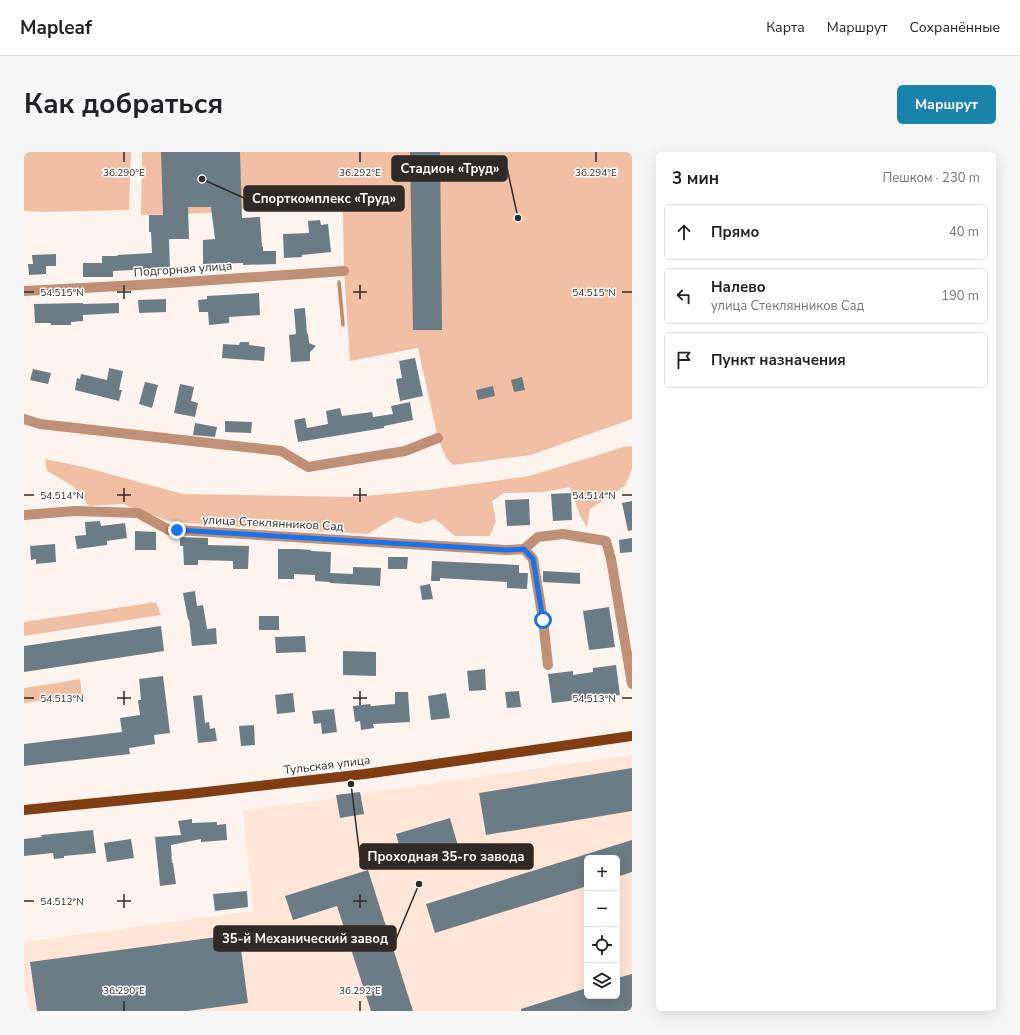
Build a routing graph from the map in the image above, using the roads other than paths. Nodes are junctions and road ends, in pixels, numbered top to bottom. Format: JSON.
{"nodes":[{"id":1,"x":344,"y":271,"type":"dead end"},
{"id":2,"x":24,"y":291,"type":"edge"},
{"id":3,"x":24,"y":419,"type":"edge"},
{"id":4,"x":438,"y":438,"type":"dead end"},
{"id":5,"x":24,"y":515,"type":"edge"},
{"id":6,"x":524,"y":549,"type":"junction"},
{"id":7,"x":548,"y":665,"type":"dead end"},
{"id":8,"x":632,"y":684,"type":"edge"},
{"id":9,"x":632,"y":736,"type":"edge"},
{"id":10,"x":24,"y":810,"type":"edge"}],
"edges":[{"from":1,"to":2,"type":"street","name":"Подгорная улица"},
{"from":3,"to":4,"type":"street"},
{"from":5,"to":6,"type":"street","name":"улица Стеклянников Сад"},
{"from":6,"to":7,"type":"street"},
{"from":6,"to":8,"type":"street"},
{"from":9,"to":10,"type":"main road","name":"Тульская улица"}]}
